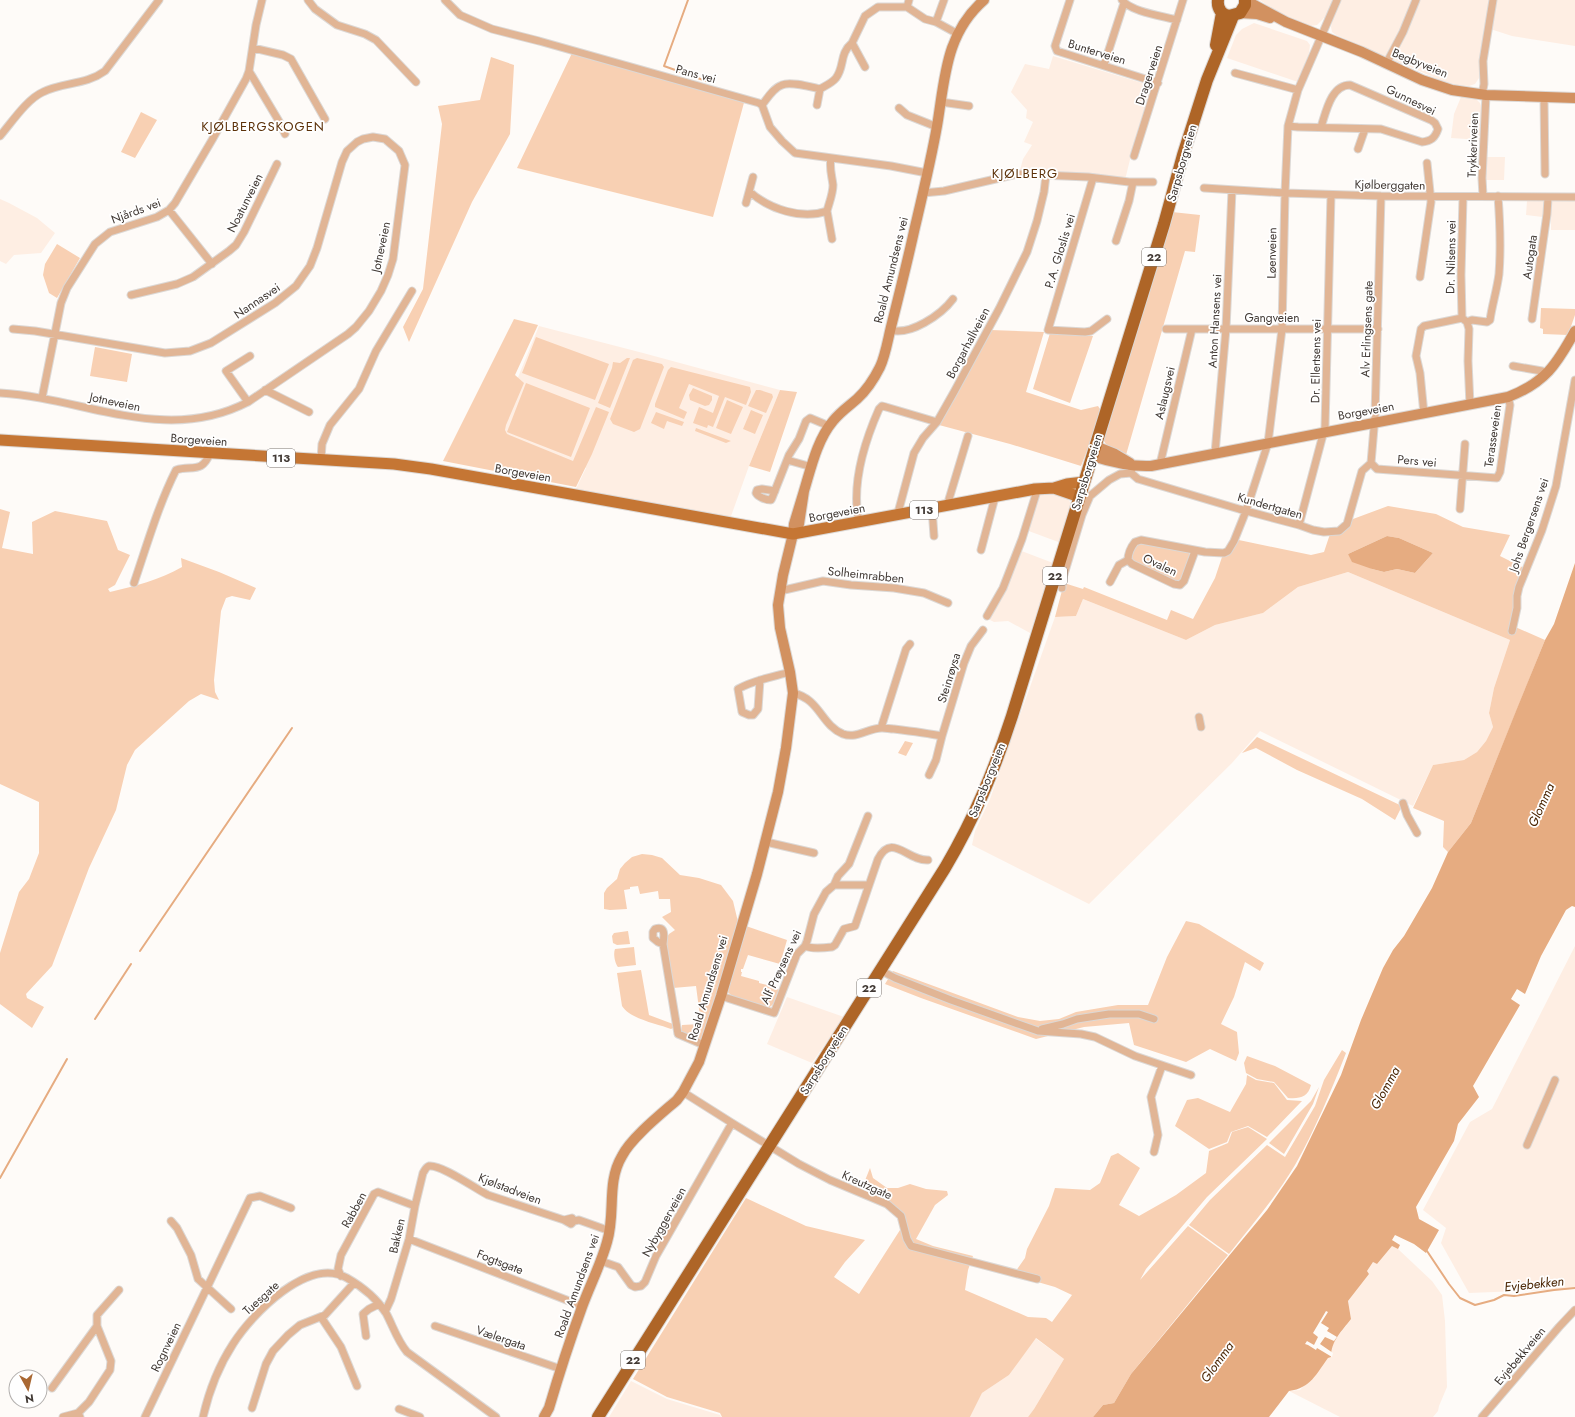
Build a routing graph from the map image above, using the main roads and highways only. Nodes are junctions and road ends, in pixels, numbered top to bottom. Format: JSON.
{"nodes":[{"id":1,"x":1245,"y":0,"type":"edge"},
{"id":2,"x":1224,"y":8,"type":"edge"},
{"id":3,"x":0,"y":440,"type":"edge"},
{"id":4,"x":1084,"y":482,"type":"junction"},
{"id":5,"x":1054,"y":488,"type":"junction"},
{"id":6,"x":1080,"y":498,"type":"junction"},
{"id":7,"x":598,"y":1417,"type":"edge"}],
"edges":[{"from":1,"to":2,"type":"highway","number":"22"},
{"from":2,"to":4,"type":"highway","name":"Sarpsborgveien","number":"22"},
{"from":3,"to":5,"type":"main road","name":"Borgeveien","number":"113"},
{"from":4,"to":5,"type":"main road","name":"Borgeveien","number":"113"},
{"from":4,"to":6,"type":"highway","name":"Sarpsborgveien","number":"22"},
{"from":5,"to":6,"type":"main road","name":"Borgeveien","number":"113"},
{"from":6,"to":7,"type":"highway","name":"Sarpsborgveien","number":"22"}]}
